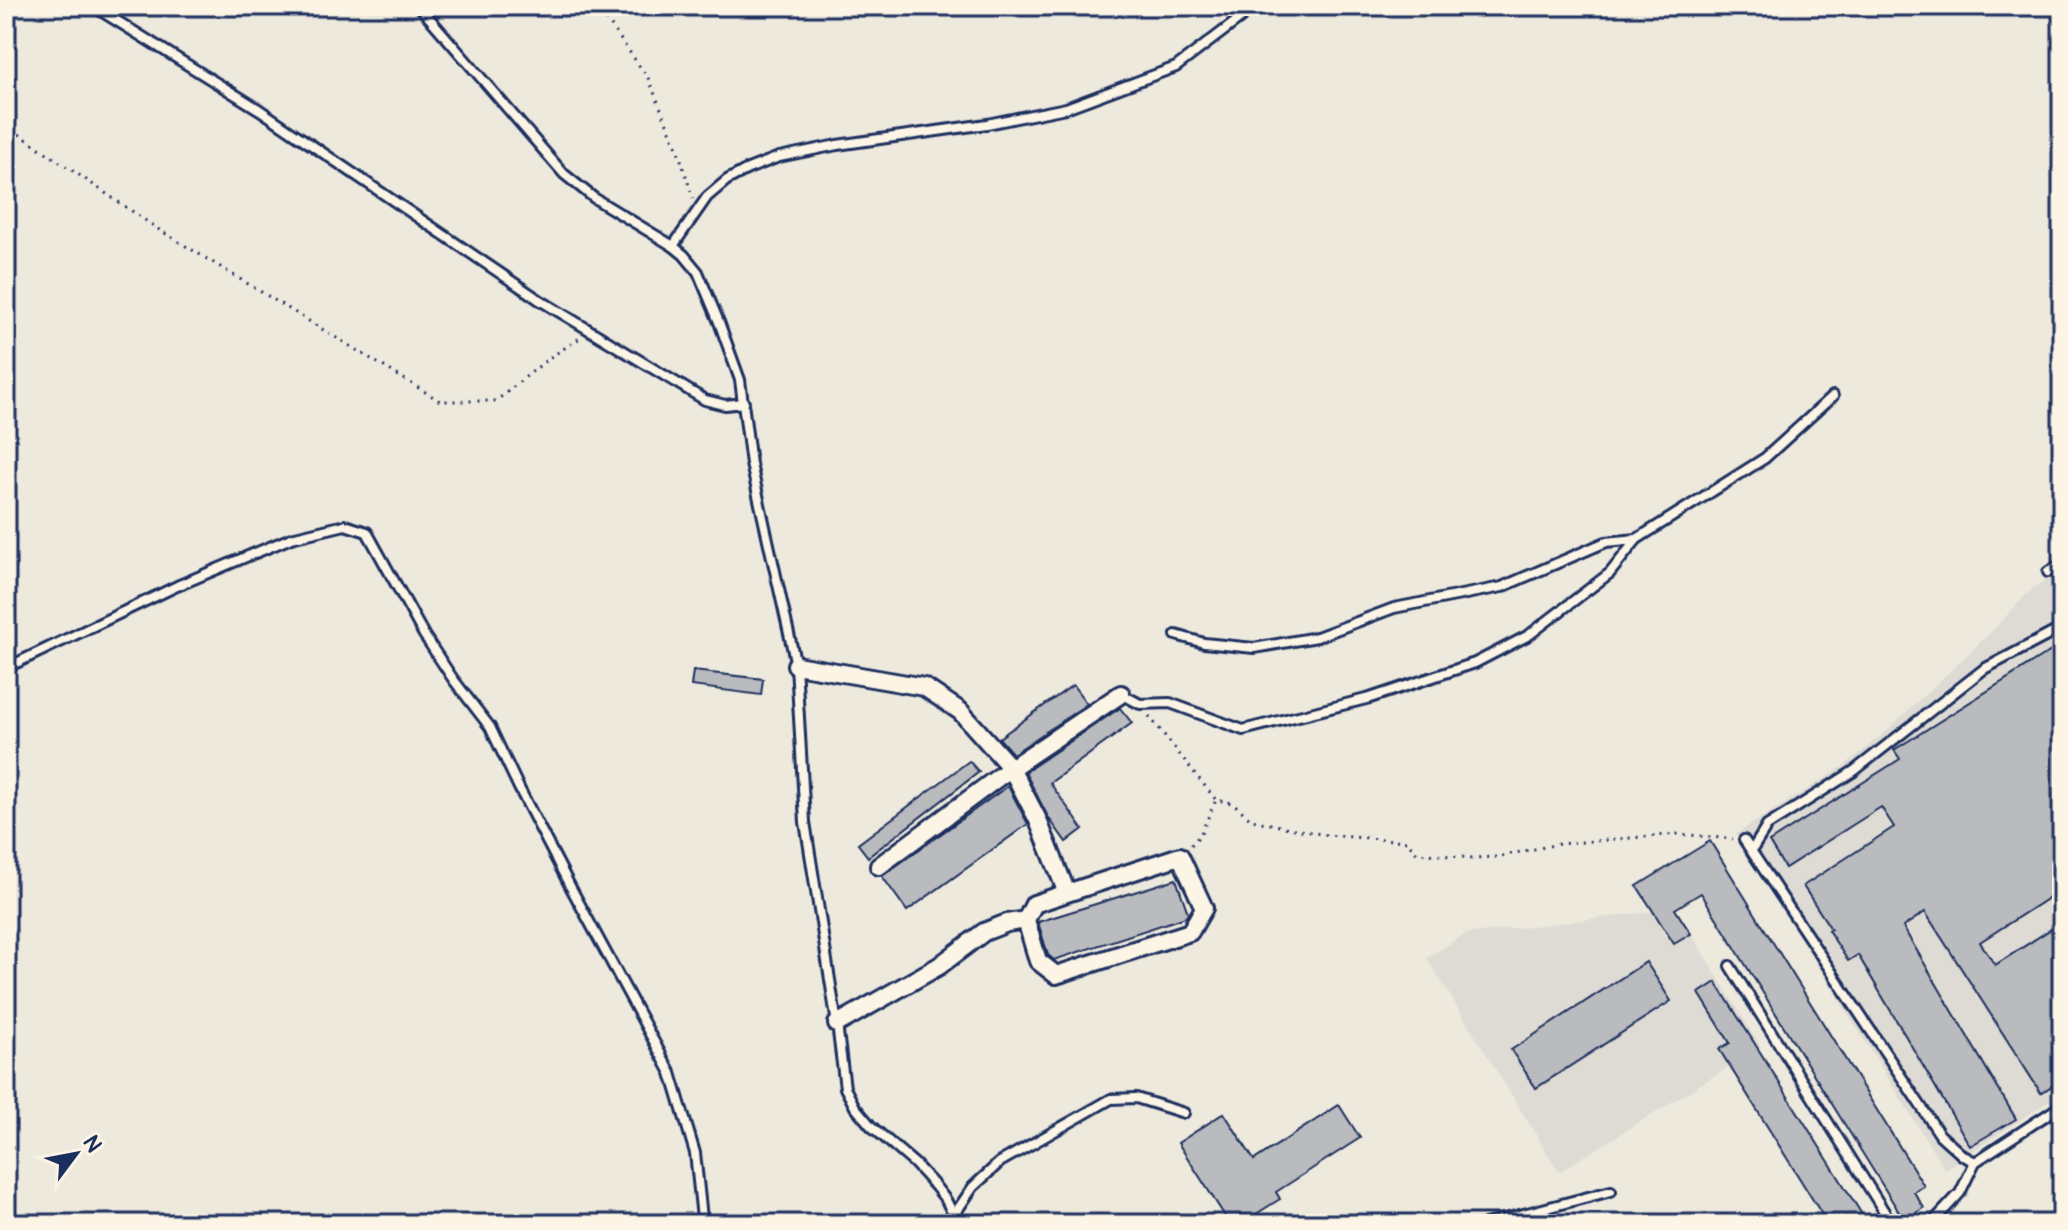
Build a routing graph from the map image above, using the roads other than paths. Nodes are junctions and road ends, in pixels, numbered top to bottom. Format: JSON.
{"nodes":[{"id":1,"x":93,"y":6,"type":"edge"},
{"id":2,"x":419,"y":6,"type":"edge"},
{"id":3,"x":1250,"y":6,"type":"edge"},
{"id":4,"x":673,"y":246,"type":"junction"},
{"id":5,"x":1833,"y":396,"type":"dead end"},
{"id":6,"x":744,"y":403,"type":"junction"},
{"id":7,"x":1637,"y":539,"type":"junction"},
{"id":8,"x":2062,"y":564,"type":"edge"},
{"id":9,"x":2048,"y":572,"type":"dead end"},
{"id":10,"x":2062,"y":628,"type":"edge"},
{"id":11,"x":1176,"y":635,"type":"dead end"},
{"id":12,"x":796,"y":665,"type":"junction"},
{"id":13,"x":6,"y":668,"type":"edge"},
{"id":14,"x":1121,"y":694,"type":"joint"},
{"id":15,"x":1011,"y":768,"type":"junction"},
{"id":16,"x":1744,"y":840,"type":"road end"},
{"id":17,"x":1752,"y":850,"type":"junction"},
{"id":18,"x":879,"y":866,"type":"dead end"},
{"id":19,"x":1067,"y":893,"type":"junction"},
{"id":20,"x":1026,"y":920,"type":"junction"},
{"id":21,"x":1730,"y":966,"type":"dead end"},
{"id":22,"x":837,"y":1024,"type":"junction"},
{"id":23,"x":2062,"y":1105,"type":"edge"},
{"id":24,"x":1184,"y":1113,"type":"dead end"},
{"id":25,"x":1975,"y":1162,"type":"junction"},
{"id":26,"x":1611,"y":1191,"type":"dead end"},
{"id":27,"x":956,"y":1220,"type":"edge"},
{"id":28,"x":701,"y":1224,"type":"edge"},
{"id":29,"x":1485,"y":1224,"type":"edge"},
{"id":30,"x":1892,"y":1224,"type":"edge"},
{"id":31,"x":1931,"y":1224,"type":"edge"}],
"edges":[{"from":1,"to":6,"type":"lane"},
{"from":2,"to":4,"type":"lane"},
{"from":3,"to":4,"type":"lane"},
{"from":4,"to":6,"type":"lane"},
{"from":5,"to":7,"type":"lane"},
{"from":6,"to":12,"type":"lane"},
{"from":7,"to":11,"type":"lane"},
{"from":7,"to":14,"type":"lane"},
{"from":8,"to":9,"type":"lane"},
{"from":10,"to":17,"type":"lane"},
{"from":12,"to":15,"type":"street"},
{"from":12,"to":22,"type":"lane"},
{"from":13,"to":28,"type":"lane"},
{"from":14,"to":15,"type":"street"},
{"from":15,"to":18,"type":"street"},
{"from":15,"to":19,"type":"street"},
{"from":16,"to":17,"type":"lane"},
{"from":17,"to":25,"type":"lane"},
{"from":19,"to":20,"type":"street"},
{"from":19,"to":20,"type":"street"},
{"from":20,"to":22,"type":"street"},
{"from":21,"to":30,"type":"lane"},
{"from":22,"to":27,"type":"lane"},
{"from":23,"to":25,"type":"lane"},
{"from":24,"to":27,"type":"lane"},
{"from":25,"to":31,"type":"lane"},
{"from":26,"to":29,"type":"lane"}]}
